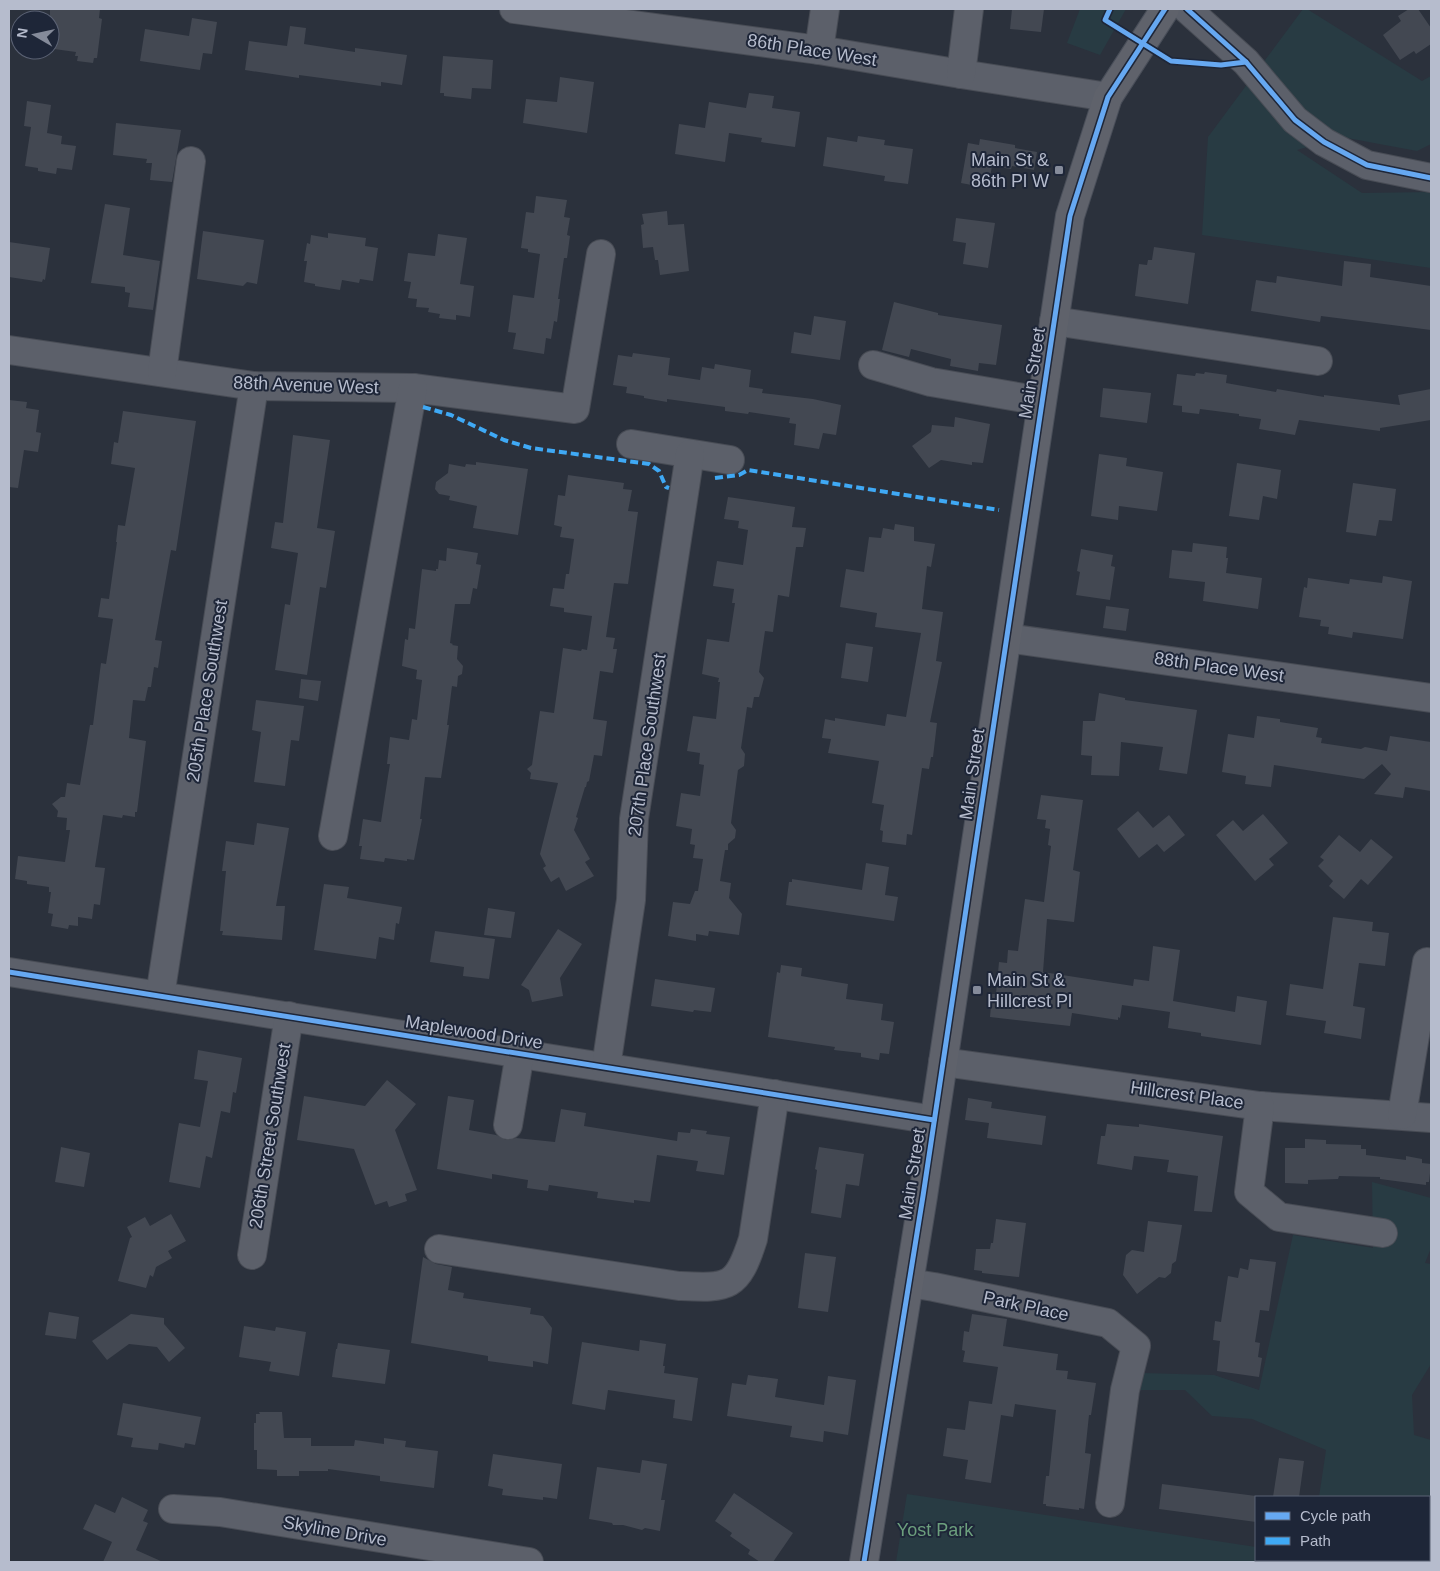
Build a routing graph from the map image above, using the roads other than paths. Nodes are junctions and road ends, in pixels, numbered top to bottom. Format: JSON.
{"nodes":[{"id":1,"x":514,"y":9,"type":"edge"},
{"id":2,"x":825,"y":9,"type":"edge"},
{"id":3,"x":969,"y":9,"type":"edge"},
{"id":4,"x":1165,"y":9,"type":"edge"},
{"id":5,"x":1187,"y":9,"type":"edge"},
{"id":6,"x":819,"y":50,"type":"junction"},
{"id":7,"x":961,"y":74,"type":"junction"},
{"id":8,"x":1108,"y":97,"type":"junction"},
{"id":9,"x":191,"y":162,"type":"dead end"},
{"id":10,"x":1431,"y":178,"type":"edge"},
{"id":11,"x":602,"y":254,"type":"dead end"},
{"id":12,"x":1054,"y":321,"type":"junction"},
{"id":13,"x":9,"y":350,"type":"edge"},
{"id":14,"x":1318,"y":361,"type":"dead end"},
{"id":15,"x":873,"y":365,"type":"dead end"},
{"id":16,"x":162,"y":372,"type":"junction"},
{"id":17,"x":254,"y":386,"type":"junction"},
{"id":18,"x":413,"y":388,"type":"junction"},
{"id":19,"x":1041,"y":401,"type":"junction"},
{"id":20,"x":631,"y":444,"type":"dead end"},
{"id":21,"x":690,"y":454,"type":"junction"},
{"id":22,"x":730,"y":460,"type":"dead end"},
{"id":23,"x":1006,"y":638,"type":"junction"},
{"id":24,"x":1431,"y":698,"type":"edge"},
{"id":25,"x":333,"y":836,"type":"dead end"},
{"id":26,"x":1427,"y":962,"type":"dead end"},
{"id":27,"x":9,"y":972,"type":"edge"},
{"id":28,"x":160,"y":996,"type":"junction"},
{"id":29,"x":289,"y":1016,"type":"junction"},
{"id":30,"x":520,"y":1053,"type":"junction"},
{"id":31,"x":943,"y":1062,"type":"junction"},
{"id":32,"x":606,"y":1067,"type":"junction"},
{"id":33,"x":775,"y":1094,"type":"junction"},
{"id":34,"x":1260,"y":1106,"type":"junction"},
{"id":35,"x":1402,"y":1115,"type":"junction"},
{"id":36,"x":1431,"y":1118,"type":"edge"},
{"id":37,"x":934,"y":1120,"type":"junction"},
{"id":38,"x":508,"y":1124,"type":"dead end"},
{"id":39,"x":1384,"y":1233,"type":"dead end"},
{"id":40,"x":439,"y":1248,"type":"dead end"},
{"id":41,"x":252,"y":1256,"type":"dead end"},
{"id":42,"x":909,"y":1283,"type":"junction"},
{"id":43,"x":1110,"y":1503,"type":"dead end"},
{"id":44,"x":173,"y":1509,"type":"dead end"},
{"id":45,"x":496,"y":1560,"type":"edge"},
{"id":46,"x":529,"y":1562,"type":"edge"},
{"id":47,"x":864,"y":1562,"type":"edge"}],
"edges":[{"from":1,"to":6,"type":"street","name":"86th Place West"},
{"from":2,"to":6,"type":"street"},
{"from":3,"to":7,"type":"street"},
{"from":4,"to":8,"type":"main road","name":"Main Street"},
{"from":5,"to":10,"type":"street"},
{"from":6,"to":7,"type":"street","name":"86th Place West"},
{"from":7,"to":8,"type":"street","name":"86th Place West"},
{"from":8,"to":12,"type":"main road","name":"Main Street"},
{"from":9,"to":16,"type":"street"},
{"from":11,"to":18,"type":"street","name":"88th Avenue West"},
{"from":12,"to":14,"type":"street"},
{"from":12,"to":19,"type":"main road","name":"Main Street"},
{"from":13,"to":16,"type":"street","name":"88th Avenue West"},
{"from":15,"to":19,"type":"street"},
{"from":16,"to":17,"type":"street","name":"88th Avenue West"},
{"from":17,"to":18,"type":"street","name":"88th Avenue West"},
{"from":17,"to":28,"type":"street","name":"205th Place Southwest"},
{"from":18,"to":25,"type":"street"},
{"from":19,"to":23,"type":"main road","name":"Main Street"},
{"from":20,"to":21,"type":"street"},
{"from":21,"to":22,"type":"street"},
{"from":21,"to":32,"type":"street","name":"207th Place Southwest"},
{"from":23,"to":24,"type":"street","name":"88th Place West"},
{"from":23,"to":31,"type":"main road","name":"Main Street"},
{"from":26,"to":35,"type":"street"},
{"from":27,"to":28,"type":"street","name":"Maplewood Drive"},
{"from":28,"to":29,"type":"street","name":"Maplewood Drive"},
{"from":29,"to":30,"type":"street","name":"Maplewood Drive"},
{"from":29,"to":41,"type":"street","name":"206th Street Southwest"},
{"from":30,"to":32,"type":"street","name":"Maplewood Drive"},
{"from":30,"to":38,"type":"street"},
{"from":31,"to":34,"type":"street","name":"Hillcrest Place"},
{"from":31,"to":37,"type":"main road","name":"Main Street"},
{"from":32,"to":33,"type":"street","name":"Maplewood Drive"},
{"from":33,"to":37,"type":"street","name":"Maplewood Drive"},
{"from":33,"to":40,"type":"street"},
{"from":34,"to":35,"type":"street","name":"Hillcrest Place"},
{"from":34,"to":39,"type":"street"},
{"from":35,"to":36,"type":"street","name":"Hillcrest Place"},
{"from":37,"to":42,"type":"main road","name":"Main Street"},
{"from":42,"to":43,"type":"street","name":"Park Place"},
{"from":42,"to":47,"type":"main road","name":"Main Street"},
{"from":44,"to":45,"type":"street","name":"Skyline Drive"},
{"from":45,"to":46,"type":"street","name":"Skyline Drive"}]}
